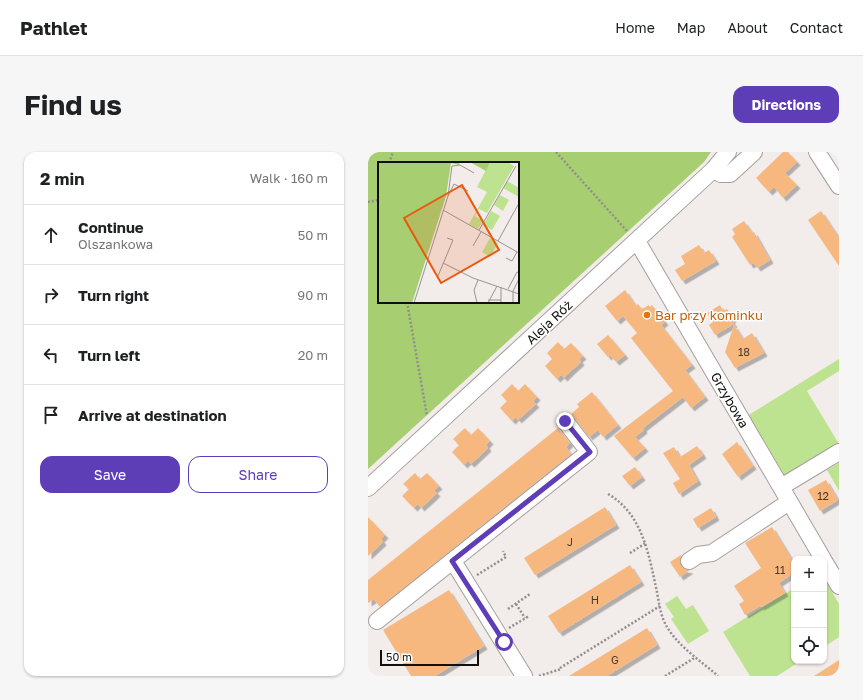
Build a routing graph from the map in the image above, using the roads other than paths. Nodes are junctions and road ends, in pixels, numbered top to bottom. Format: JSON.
{"nodes":[{"id":1,"x":728,"y":152,"type":"edge"},
{"id":2,"x":754,"y":152,"type":"edge"},
{"id":3,"x":817,"y":152,"type":"edge"},
{"id":4,"x":713,"y":170,"type":"junction"},
{"id":5,"x":839,"y":186,"type":"edge"},
{"id":6,"x":637,"y":242,"type":"junction"},
{"id":7,"x":565,"y":421,"type":"dead end"},
{"id":8,"x":839,"y":452,"type":"edge"},
{"id":9,"x":780,"y":487,"type":"junction"},
{"id":10,"x":368,"y":488,"type":"edge"},
{"id":11,"x":789,"y":502,"type":"junction"},
{"id":12,"x":821,"y":556,"type":"edge"},
{"id":13,"x":689,"y":561,"type":"dead end"},
{"id":14,"x":827,"y":566,"type":"edge"},
{"id":15,"x":460,"y":572,"type":"junction"},
{"id":16,"x":839,"y":586,"type":"edge"},
{"id":17,"x":377,"y":621,"type":"dead end"},
{"id":18,"x":524,"y":676,"type":"edge"}],
"edges":[{"from":1,"to":4,"type":"street","name":"Aleja Róż"},
{"from":2,"to":4,"type":"street"},
{"from":3,"to":5,"type":"street"},
{"from":4,"to":6,"type":"street","name":"Aleja Róż"},
{"from":6,"to":9,"type":"street","name":"Grzybowa"},
{"from":6,"to":10,"type":"street","name":"Aleja Róż"},
{"from":7,"to":15,"type":"street"},
{"from":8,"to":9,"type":"street"},
{"from":9,"to":11,"type":"street","name":"Grzybowa"},
{"from":11,"to":12,"type":"street","name":"Grzybowa"},
{"from":11,"to":13,"type":"street"},
{"from":14,"to":16,"type":"street","name":"Grzybowa"},
{"from":15,"to":17,"type":"street"},
{"from":15,"to":18,"type":"street"}]}
